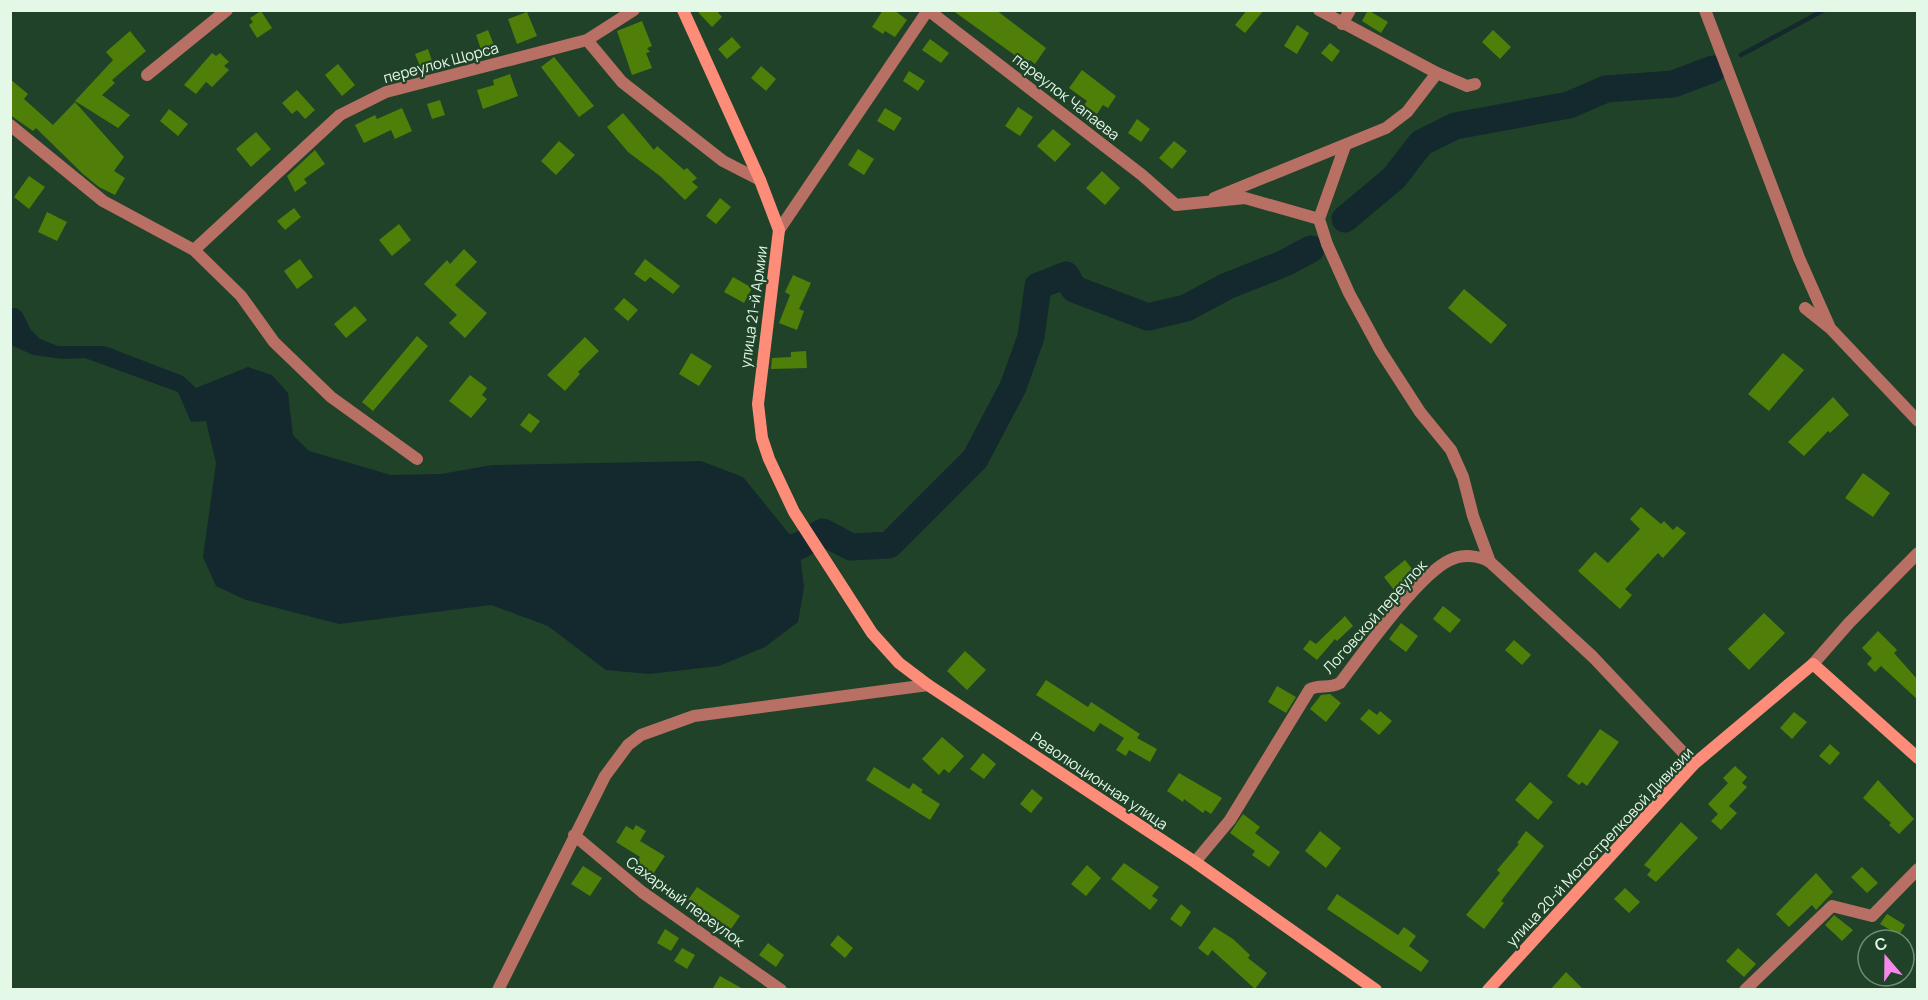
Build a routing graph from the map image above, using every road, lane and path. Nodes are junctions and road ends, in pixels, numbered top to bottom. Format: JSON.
{"nodes":[{"id":1,"x":227,"y":10,"type":"edge"},
{"id":2,"x":634,"y":10,"type":"edge"},
{"id":3,"x":683,"y":10,"type":"edge"},
{"id":4,"x":928,"y":10,"type":"edge"},
{"id":5,"x":1319,"y":10,"type":"edge"},
{"id":6,"x":1350,"y":10,"type":"edge"},
{"id":7,"x":1705,"y":10,"type":"edge"},
{"id":8,"x":1342,"y":24,"type":"junction"},
{"id":9,"x":587,"y":40,"type":"junction"},
{"id":10,"x":1437,"y":73,"type":"junction"},
{"id":11,"x":147,"y":75,"type":"dead end"},
{"id":12,"x":1475,"y":84,"type":"dead end"},
{"id":13,"x":10,"y":125,"type":"edge"},
{"id":14,"x":1345,"y":146,"type":"junction"},
{"id":15,"x":760,"y":180,"type":"junction"},
{"id":16,"x":1204,"y":202,"type":"junction"},
{"id":17,"x":1319,"y":219,"type":"junction"},
{"id":18,"x":779,"y":230,"type":"junction"},
{"id":19,"x":194,"y":250,"type":"junction"},
{"id":20,"x":1805,"y":308,"type":"dead end"},
{"id":21,"x":1830,"y":328,"type":"junction"},
{"id":22,"x":1917,"y":421,"type":"edge"},
{"id":23,"x":417,"y":459,"type":"dead end"},
{"id":24,"x":1917,"y":553,"type":"edge"},
{"id":25,"x":1490,"y":562,"type":"junction"},
{"id":26,"x":832,"y":572,"type":"joint"},
{"id":27,"x":1813,"y":664,"type":"junction"},
{"id":28,"x":928,"y":685,"type":"junction"},
{"id":29,"x":1917,"y":758,"type":"edge"},
{"id":30,"x":1694,"y":764,"type":"junction"},
{"id":31,"x":574,"y":835,"type":"junction"},
{"id":32,"x":1195,"y":862,"type":"junction"},
{"id":33,"x":1917,"y":869,"type":"edge"},
{"id":34,"x":498,"y":990,"type":"edge"},
{"id":35,"x":781,"y":990,"type":"edge"},
{"id":36,"x":1376,"y":990,"type":"edge"},
{"id":37,"x":1488,"y":990,"type":"edge"},
{"id":38,"x":1745,"y":990,"type":"edge"}],
"edges":[{"from":1,"to":11,"type":"street"},
{"from":2,"to":9,"type":"street","name":"переулок Щорса"},
{"from":3,"to":15,"type":"main road","name":"улица 21-й Армии"},
{"from":4,"to":16,"type":"street","name":"переулок Чапаева"},
{"from":4,"to":18,"type":"street"},
{"from":5,"to":8,"type":"street"},
{"from":6,"to":8,"type":"street"},
{"from":7,"to":21,"type":"street"},
{"from":8,"to":10,"type":"street"},
{"from":9,"to":15,"type":"street"},
{"from":9,"to":19,"type":"street","name":"переулок Щорса"},
{"from":10,"to":12,"type":"street"},
{"from":10,"to":14,"type":"street"},
{"from":13,"to":19,"type":"street"},
{"from":14,"to":16,"type":"street"},
{"from":14,"to":17,"type":"street"},
{"from":15,"to":18,"type":"main road","name":"улица 21-й Армии"},
{"from":16,"to":17,"type":"street"},
{"from":17,"to":25,"type":"street"},
{"from":18,"to":26,"type":"main road","name":"улица 21-й Армии"},
{"from":19,"to":23,"type":"street"},
{"from":20,"to":21,"type":"street"},
{"from":21,"to":22,"type":"street"},
{"from":24,"to":27,"type":"street","name":"улица 20-й Мотострелковой Дивизии"},
{"from":25,"to":30,"type":"street"},
{"from":25,"to":32,"type":"street","name":"Логовской переулок"},
{"from":26,"to":28,"type":"main road","name":"Революционная улица"},
{"from":27,"to":29,"type":"main road"},
{"from":27,"to":30,"type":"main road","name":"улица 20-й Мотострелковой Дивизии"},
{"from":28,"to":31,"type":"street"},
{"from":28,"to":32,"type":"main road","name":"Революционная улица"},
{"from":30,"to":37,"type":"main road","name":"улица 20-й Мотострелковой Дивизии"},
{"from":31,"to":34,"type":"street"},
{"from":31,"to":35,"type":"street","name":"Сахарный переулок"},
{"from":32,"to":36,"type":"main road","name":"Революционная улица"},
{"from":33,"to":38,"type":"street"}]}
